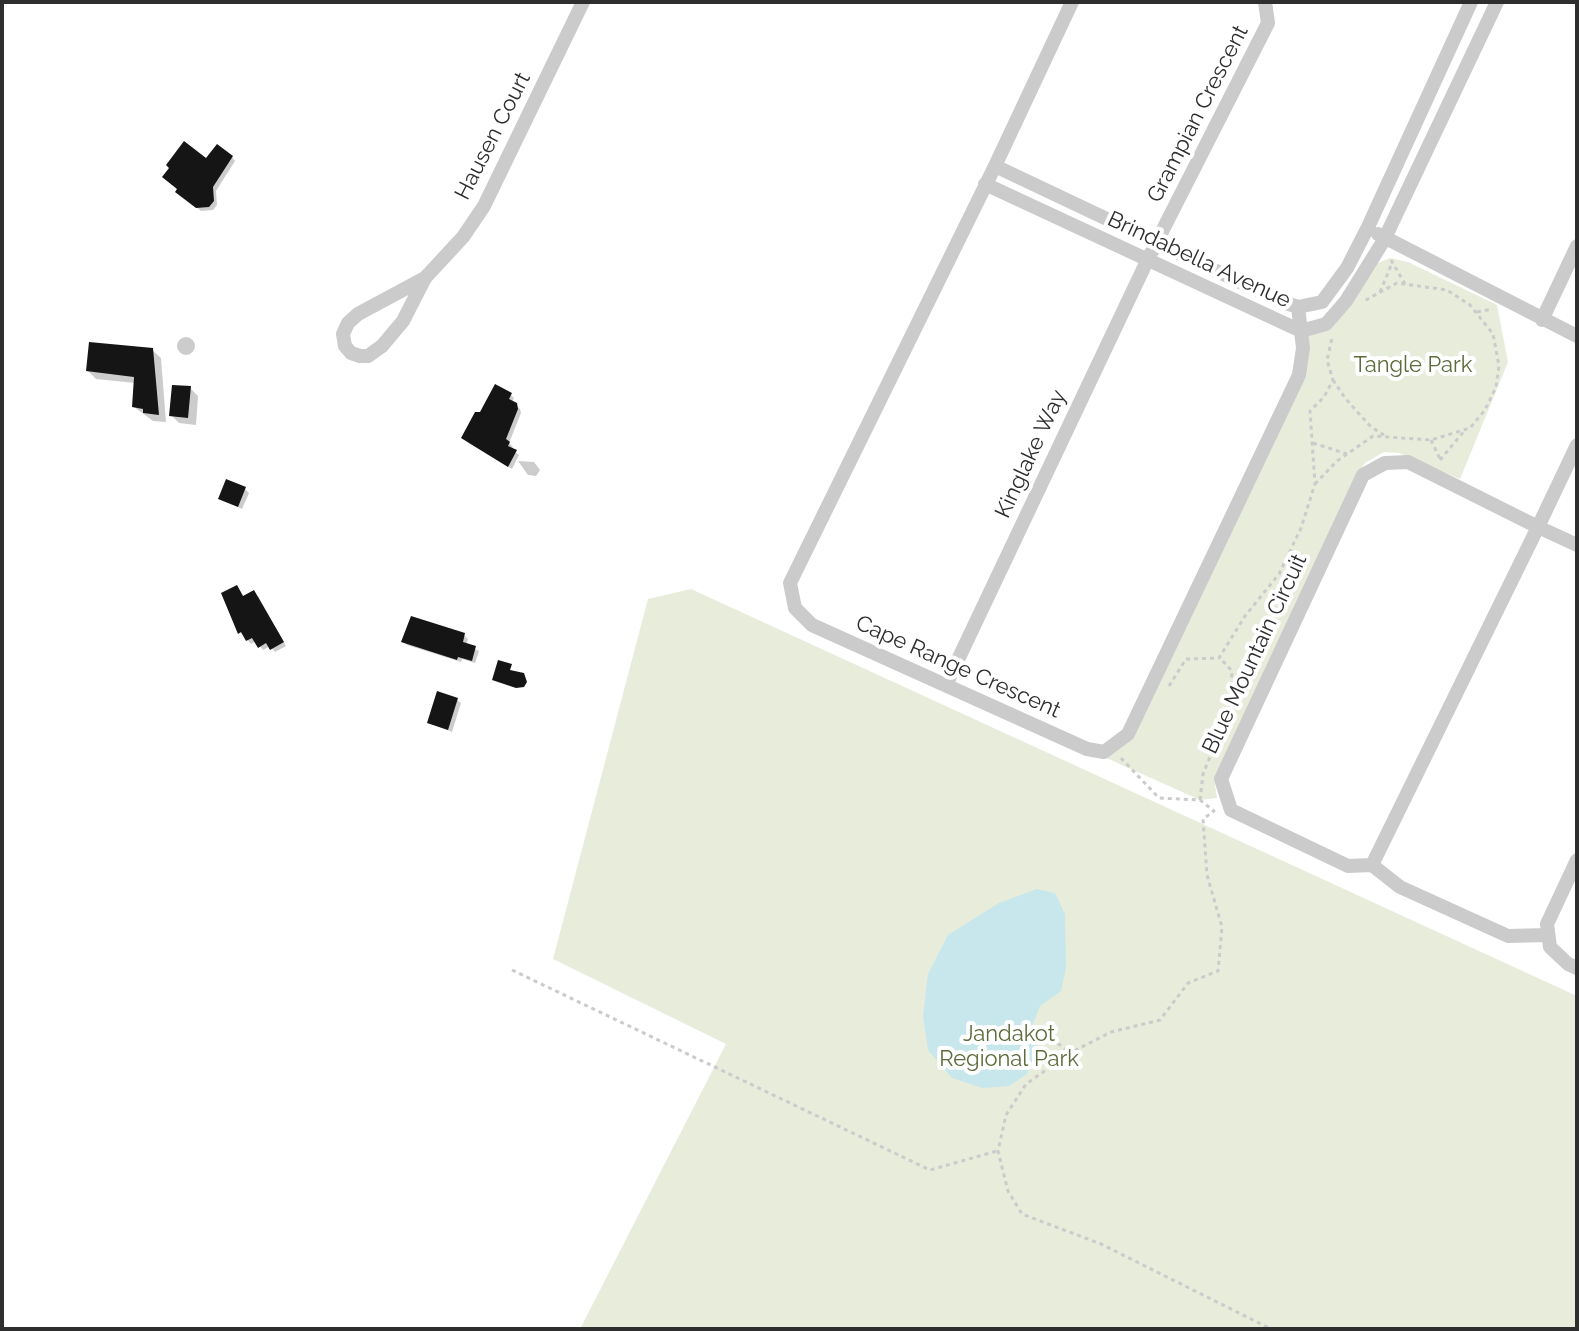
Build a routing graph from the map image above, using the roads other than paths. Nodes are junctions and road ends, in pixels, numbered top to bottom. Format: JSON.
{"nodes":[{"id":1,"x":583,"y":2,"type":"edge"},
{"id":2,"x":1072,"y":2,"type":"edge"},
{"id":3,"x":1265,"y":2,"type":"edge"},
{"id":4,"x":1471,"y":2,"type":"edge"},
{"id":5,"x":1497,"y":2,"type":"edge"},
{"id":6,"x":995,"y":166,"type":"junction"},
{"id":7,"x":985,"y":184,"type":"junction"},
{"id":8,"x":1368,"y":227,"type":"junction"},
{"id":9,"x":1384,"y":240,"type":"junction"},
{"id":10,"x":1157,"y":243,"type":"junction"},
{"id":11,"x":1577,"y":246,"type":"edge"},
{"id":12,"x":1147,"y":261,"type":"junction"},
{"id":13,"x":425,"y":278,"type":"junction"},
{"id":14,"x":1298,"y":307,"type":"junction"},
{"id":15,"x":1542,"y":320,"type":"junction"},
{"id":16,"x":1301,"y":331,"type":"junction"},
{"id":17,"x":1577,"y":336,"type":"edge"},
{"id":18,"x":1577,"y":445,"type":"edge"},
{"id":19,"x":1538,"y":527,"type":"junction"},
{"id":20,"x":1577,"y":545,"type":"edge"},
{"id":21,"x":946,"y":685,"type":"junction"},
{"id":22,"x":1577,"y":860,"type":"edge"},
{"id":23,"x":1372,"y":865,"type":"junction"},
{"id":24,"x":1548,"y":935,"type":"junction"},
{"id":25,"x":1577,"y":968,"type":"edge"}],
"edges":[{"from":1,"to":13,"type":"street","name":"Hausen Court"},
{"from":2,"to":6,"type":"street"},
{"from":3,"to":10,"type":"street","name":"Grampian Crescent"},
{"from":4,"to":8,"type":"street","name":"Brindabella Avenue"},
{"from":5,"to":9,"type":"street","name":"Brindabella Avenue"},
{"from":6,"to":7,"type":"street","name":"Cape Range Crescent"},
{"from":6,"to":10,"type":"street","name":"Brindabella Avenue"},
{"from":7,"to":12,"type":"street","name":"Brindabella Avenue"},
{"from":7,"to":21,"type":"street","name":"Cape Range Crescent"},
{"from":8,"to":9,"type":"street"},
{"from":8,"to":14,"type":"street","name":"Brindabella Avenue"},
{"from":9,"to":15,"type":"street"},
{"from":9,"to":16,"type":"street","name":"Brindabella Avenue"},
{"from":10,"to":12,"type":"street","name":"Kinglake Way"},
{"from":10,"to":14,"type":"street","name":"Brindabella Avenue"},
{"from":11,"to":15,"type":"street"},
{"from":12,"to":16,"type":"street","name":"Brindabella Avenue"},
{"from":12,"to":21,"type":"street","name":"Kinglake Way"},
{"from":13,"to":13,"type":"street","name":"Hausen Court"},
{"from":14,"to":16,"type":"street","name":"Cape Range Crescent"},
{"from":15,"to":17,"type":"street"},
{"from":16,"to":21,"type":"street","name":"Cape Range Crescent"},
{"from":18,"to":19,"type":"street"},
{"from":19,"to":20,"type":"street","name":"Blue Mountain Circuit"},
{"from":19,"to":23,"type":"street"},
{"from":19,"to":23,"type":"street","name":"Blue Mountain Circuit"},
{"from":22,"to":24,"type":"street"},
{"from":23,"to":24,"type":"street"},
{"from":24,"to":25,"type":"street"}]}
